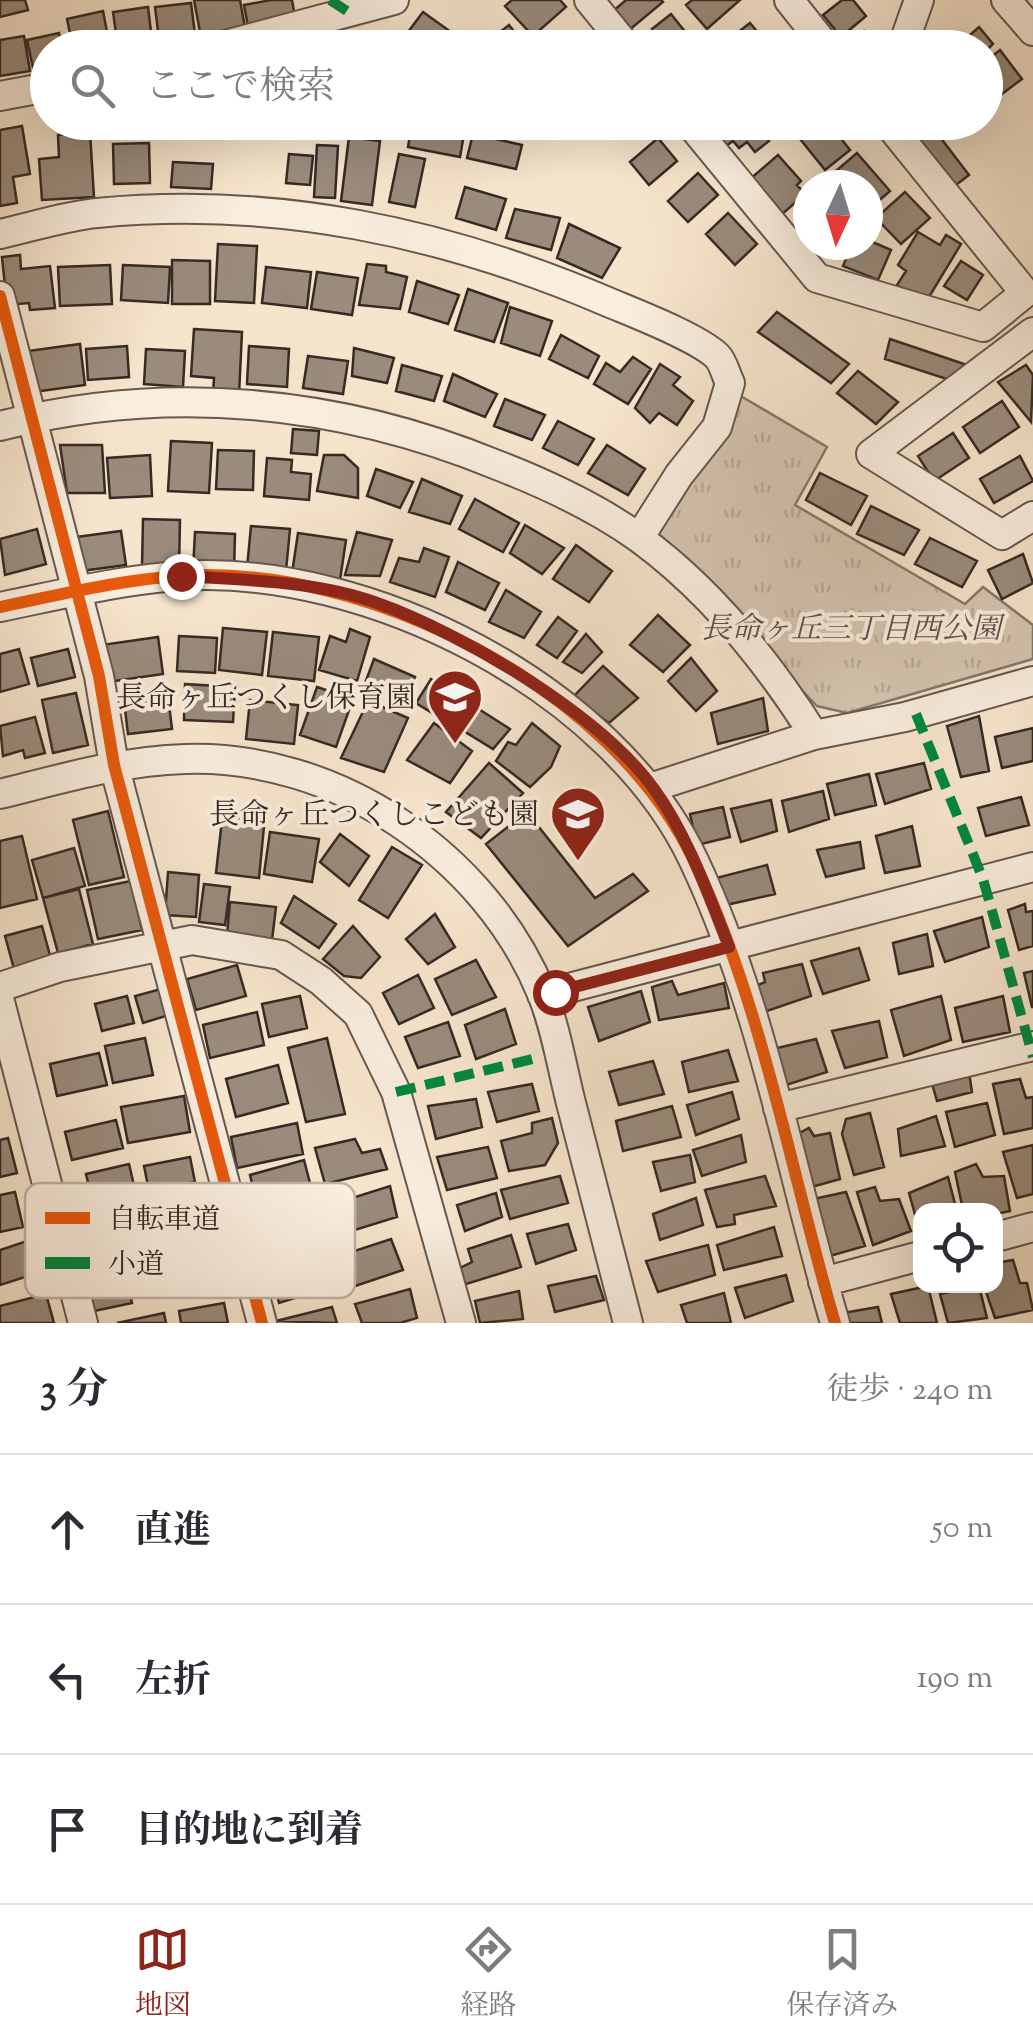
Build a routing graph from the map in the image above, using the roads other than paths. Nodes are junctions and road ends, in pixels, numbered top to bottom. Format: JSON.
{"nodes":[{"id":1,"x":394,"y":0,"type":"edge"},
{"id":2,"x":589,"y":0,"type":"edge"},
{"id":3,"x":789,"y":0,"type":"edge"},
{"id":4,"x":919,"y":0,"type":"edge"},
{"id":5,"x":1006,"y":0,"type":"edge"},
{"id":6,"x":282,"y":30,"type":"edge"},
{"id":7,"x":613,"y":30,"type":"edge"},
{"id":8,"x":812,"y":30,"type":"edge"},
{"id":9,"x":908,"y":30,"type":"edge"},
{"id":10,"x":1033,"y":31,"type":"edge"},
{"id":11,"x":30,"y":90,"type":"edge"},
{"id":12,"x":0,"y":96,"type":"edge"},
{"id":13,"x":704,"y":140,"type":"edge"},
{"id":14,"x":902,"y":140,"type":"edge"},
{"id":15,"x":0,"y":234,"type":"edge"},
{"id":16,"x":0,"y":296,"type":"edge"},
{"id":17,"x":1033,"y":332,"type":"edge"},
{"id":18,"x":33,"y":418,"type":"junction"},
{"id":19,"x":0,"y":426,"type":"edge"},
{"id":20,"x":1033,"y":516,"type":"edge"},
{"id":21,"x":639,"y":538,"type":"junction"},
{"id":22,"x":78,"y":591,"type":"junction"},
{"id":23,"x":0,"y":607,"type":"edge"},
{"id":24,"x":1033,"y":681,"type":"edge"},
{"id":25,"x":814,"y":736,"type":"junction"},
{"id":26,"x":114,"y":765,"type":"junction"},
{"id":27,"x":653,"y":787,"type":"junction"},
{"id":28,"x":0,"y":794,"type":"edge"},
{"id":29,"x":1033,"y":867,"type":"edge"},
{"id":30,"x":163,"y":944,"type":"junction"},
{"id":31,"x":729,"y":947,"type":"junction"},
{"id":32,"x":0,"y":987,"type":"edge"},
{"id":33,"x":542,"y":995,"type":"junction"},
{"id":34,"x":0,"y":1002,"type":"edge"},
{"id":35,"x":1033,"y":1046,"type":"edge"},
{"id":36,"x":778,"y":1108,"type":"junction"},
{"id":37,"x":47,"y":1183,"type":"edge"},
{"id":38,"x":225,"y":1183,"type":"edge"},
{"id":39,"x":1033,"y":1226,"type":"edge"},
{"id":40,"x":1003,"y":1234,"type":"edge"},
{"id":41,"x":913,"y":1258,"type":"edge"},
{"id":42,"x":824,"y":1282,"type":"junction"},
{"id":43,"x":77,"y":1298,"type":"edge"},
{"id":44,"x":255,"y":1298,"type":"edge"},
{"id":45,"x":83,"y":1323,"type":"edge"},
{"id":46,"x":262,"y":1323,"type":"edge"},
{"id":47,"x":462,"y":1323,"type":"edge"},
{"id":48,"x":628,"y":1323,"type":"edge"},
{"id":49,"x":835,"y":1323,"type":"edge"}],
"edges":[{"from":1,"to":6,"type":"street"},
{"from":2,"to":7,"type":"street"},
{"from":3,"to":8,"type":"street"},
{"from":4,"to":9,"type":"street"},
{"from":5,"to":10,"type":"street"},
{"from":11,"to":12,"type":"street"},
{"from":13,"to":14,"type":"street"},
{"from":15,"to":21,"type":"street"},
{"from":16,"to":18,"type":"street"},
{"from":17,"to":20,"type":"street"},
{"from":18,"to":19,"type":"street"},
{"from":18,"to":21,"type":"street"},
{"from":18,"to":22,"type":"street"},
{"from":21,"to":25,"type":"street"},
{"from":22,"to":23,"type":"street"},
{"from":22,"to":26,"type":"street"},
{"from":22,"to":27,"type":"street"},
{"from":24,"to":25,"type":"street"},
{"from":25,"to":27,"type":"street"},
{"from":26,"to":28,"type":"street"},
{"from":26,"to":30,"type":"street"},
{"from":26,"to":33,"type":"street"},
{"from":27,"to":31,"type":"street"},
{"from":29,"to":31,"type":"street"},
{"from":30,"to":32,"type":"street"},
{"from":30,"to":38,"type":"street"},
{"from":30,"to":47,"type":"street"},
{"from":31,"to":33,"type":"street"},
{"from":31,"to":36,"type":"street"},
{"from":33,"to":48,"type":"street"},
{"from":34,"to":37,"type":"street"},
{"from":35,"to":36,"type":"street"},
{"from":36,"to":42,"type":"street"},
{"from":39,"to":40,"type":"street"},
{"from":41,"to":42,"type":"street"},
{"from":42,"to":49,"type":"street"},
{"from":43,"to":45,"type":"street"},
{"from":44,"to":46,"type":"street"}]}
